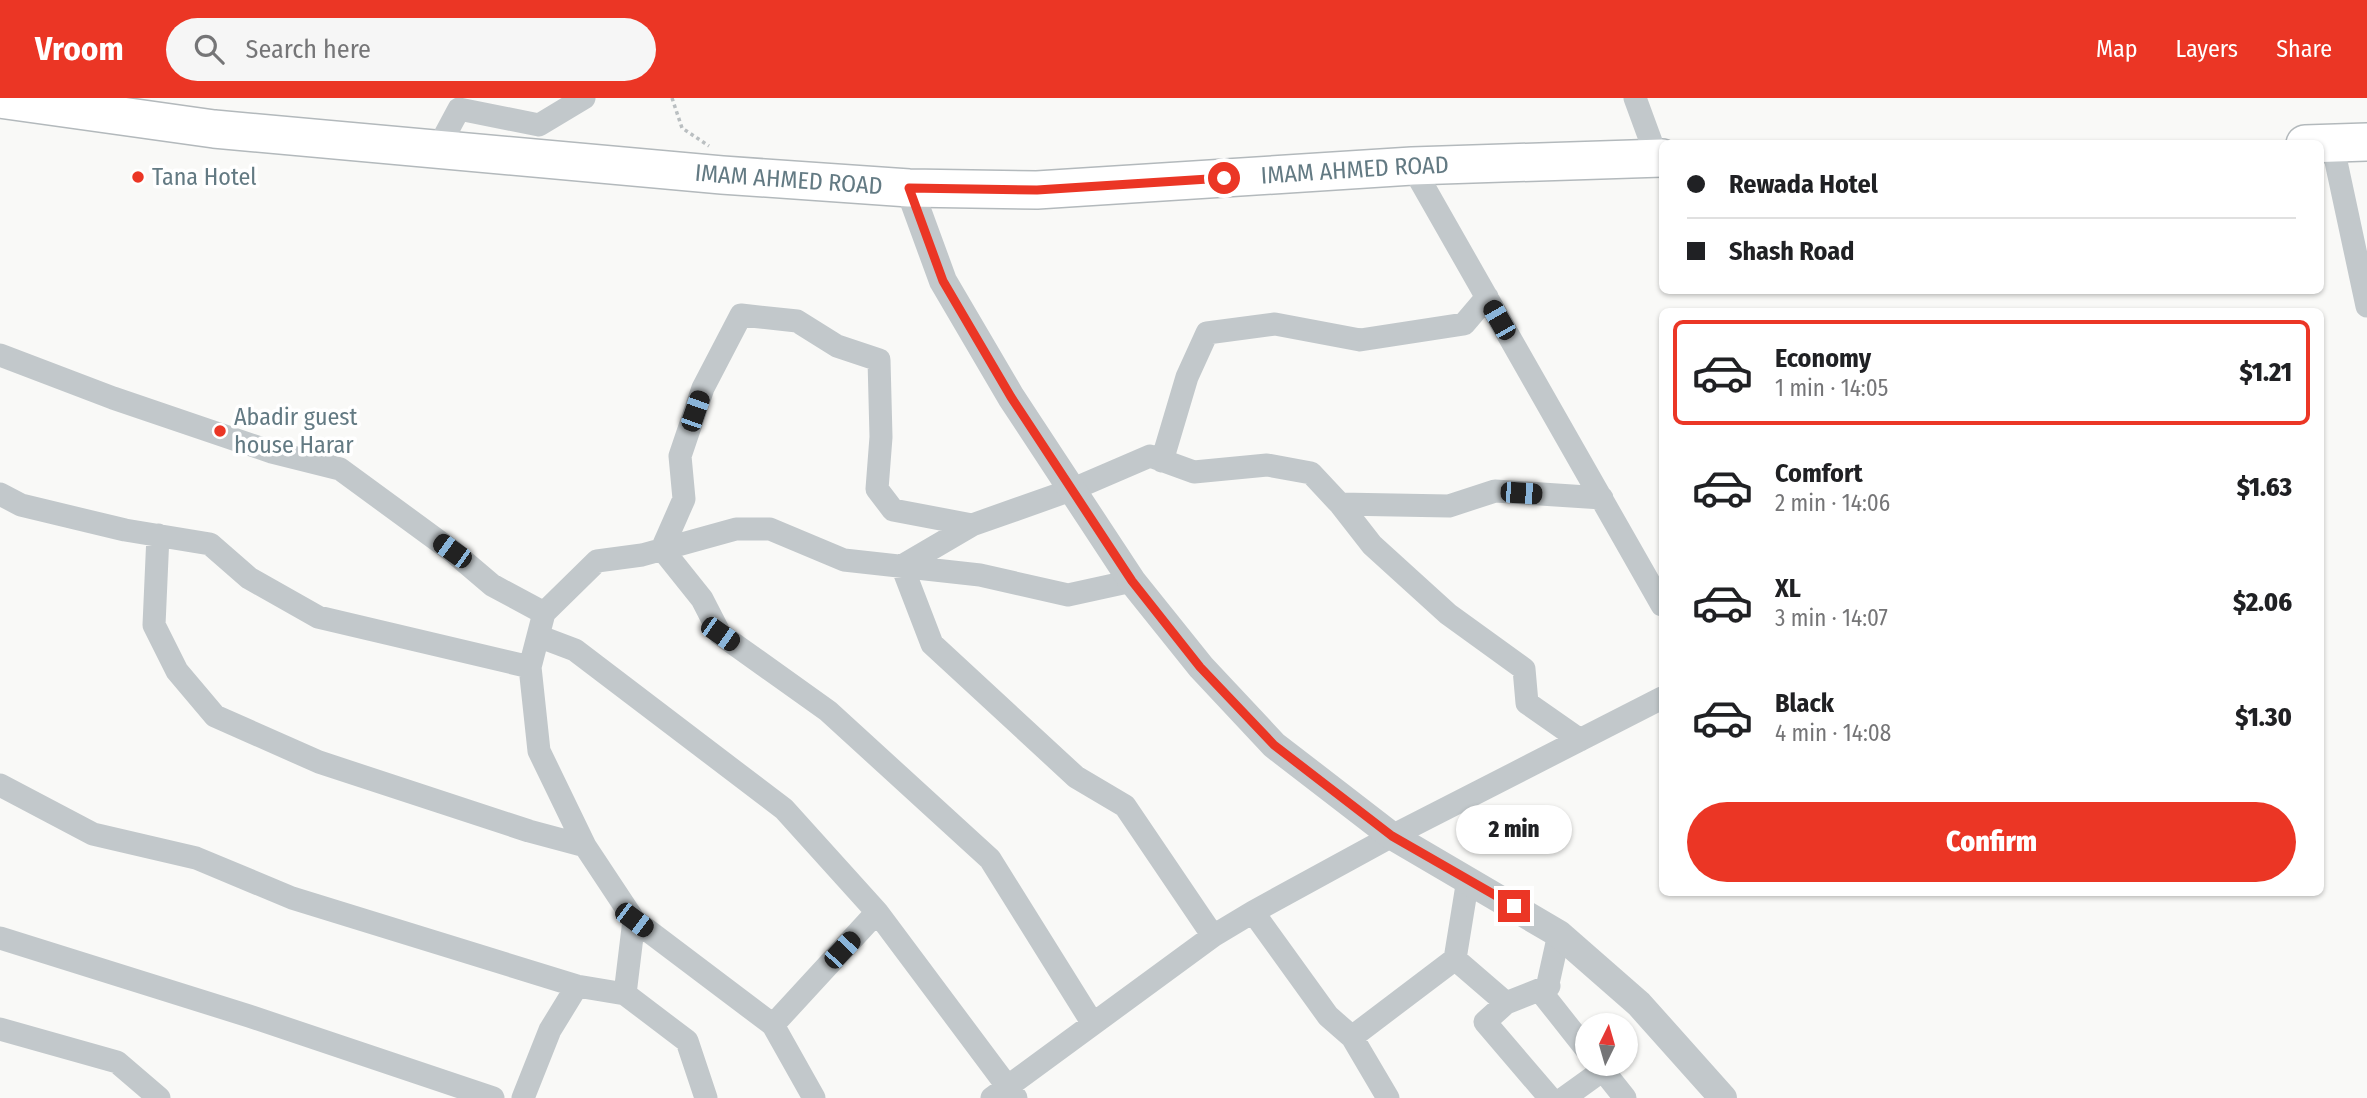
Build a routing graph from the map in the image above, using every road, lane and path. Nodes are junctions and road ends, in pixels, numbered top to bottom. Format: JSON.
{"nodes":[{"id":1,"x":584,"y":98,"type":"edge"},
{"id":2,"x":671,"y":98,"type":"edge"},
{"id":3,"x":1635,"y":98,"type":"edge"},
{"id":4,"x":0,"y":99,"type":"edge"},
{"id":5,"x":61,"y":104,"type":"edge"},
{"id":6,"x":459,"y":104,"type":"edge"},
{"id":7,"x":2335,"y":143,"type":"edge"},
{"id":8,"x":437,"y":150,"type":"junction"},
{"id":9,"x":1659,"y":156,"type":"edge"},
{"id":10,"x":1659,"y":158,"type":"edge"},
{"id":11,"x":1412,"y":166,"type":"junction"},
{"id":12,"x":722,"y":175,"type":"junction"},
{"id":13,"x":909,"y":188,"type":"junction"},
{"id":14,"x":1487,"y":298,"type":"junction"},
{"id":15,"x":2367,"y":306,"type":"edge"},
{"id":16,"x":0,"y":355,"type":"edge"},
{"id":17,"x":1162,"y":461,"type":"junction"},
{"id":18,"x":1071,"y":489,"type":"junction"},
{"id":19,"x":0,"y":494,"type":"edge"},
{"id":20,"x":1602,"y":498,"type":"junction"},
{"id":21,"x":1340,"y":504,"type":"junction"},
{"id":22,"x":972,"y":525,"type":"junction"},
{"id":23,"x":158,"y":535,"type":"junction"},
{"id":24,"x":662,"y":550,"type":"junction"},
{"id":25,"x":902,"y":566,"type":"junction"},
{"id":26,"x":1132,"y":581,"type":"junction"},
{"id":27,"x":1659,"y":600,"type":"edge"},
{"id":28,"x":544,"y":613,"type":"junction"},
{"id":29,"x":538,"y":636,"type":"junction"},
{"id":30,"x":530,"y":667,"type":"junction"},
{"id":31,"x":1659,"y":700,"type":"edge"},
{"id":32,"x":1580,"y":740,"type":"junction"},
{"id":33,"x":0,"y":785,"type":"edge"},
{"id":34,"x":1392,"y":836,"type":"junction"},
{"id":35,"x":585,"y":846,"type":"junction"},
{"id":36,"x":1468,"y":879,"type":"junction"},
{"id":37,"x":877,"y":912,"type":"junction"},
{"id":38,"x":1253,"y":912,"type":"junction"},
{"id":39,"x":634,"y":920,"type":"junction"},
{"id":40,"x":1559,"y":934,"type":"junction"},
{"id":41,"x":1213,"y":936,"type":"junction"},
{"id":42,"x":0,"y":938,"type":"edge"},
{"id":43,"x":1455,"y":959,"type":"junction"},
{"id":44,"x":577,"y":986,"type":"junction"},
{"id":45,"x":1549,"y":986,"type":"junction"},
{"id":46,"x":625,"y":994,"type":"junction"},
{"id":47,"x":1506,"y":1003,"type":"junction"},
{"id":48,"x":1093,"y":1024,"type":"junction"},
{"id":49,"x":773,"y":1025,"type":"junction"},
{"id":50,"x":0,"y":1029,"type":"edge"},
{"id":51,"x":1575,"y":1035,"type":"edge"},
{"id":52,"x":1352,"y":1037,"type":"junction"},
{"id":53,"x":1590,"y":1076,"type":"edge"},
{"id":54,"x":1608,"y":1076,"type":"edge"},
{"id":55,"x":1005,"y":1094,"type":"edge"},
{"id":56,"x":159,"y":1098,"type":"edge"},
{"id":57,"x":493,"y":1098,"type":"edge"},
{"id":58,"x":523,"y":1098,"type":"edge"},
{"id":59,"x":706,"y":1098,"type":"edge"},
{"id":60,"x":814,"y":1098,"type":"edge"},
{"id":61,"x":1388,"y":1098,"type":"edge"},
{"id":62,"x":1549,"y":1098,"type":"edge"},
{"id":63,"x":1564,"y":1098,"type":"edge"},
{"id":64,"x":1625,"y":1098,"type":"edge"},
{"id":65,"x":1723,"y":1098,"type":"edge"}],
"edges":[{"from":1,"to":6,"type":"street"},
{"from":2,"to":12,"type":"path"},
{"from":3,"to":9,"type":"street"},
{"from":4,"to":5,"type":"highway","name":"IMAM AHMED ROAD"},
{"from":5,"to":8,"type":"highway","name":"IMAM AHMED ROAD"},
{"from":6,"to":8,"type":"street"},
{"from":7,"to":15,"type":"street"},
{"from":8,"to":12,"type":"highway","name":"IMAM AHMED ROAD"},
{"from":10,"to":11,"type":"highway","name":"IMAM AHMED ROAD"},
{"from":11,"to":13,"type":"highway","name":"IMAM AHMED ROAD"},
{"from":11,"to":14,"type":"street"},
{"from":12,"to":13,"type":"highway","name":"IMAM AHMED ROAD"},
{"from":13,"to":18,"type":"street"},
{"from":14,"to":17,"type":"street"},
{"from":14,"to":20,"type":"street"},
{"from":16,"to":28,"type":"street"},
{"from":17,"to":18,"type":"street"},
{"from":17,"to":21,"type":"street"},
{"from":18,"to":22,"type":"street"},
{"from":18,"to":26,"type":"street"},
{"from":19,"to":23,"type":"street"},
{"from":20,"to":21,"type":"street"},
{"from":20,"to":27,"type":"street"},
{"from":21,"to":32,"type":"street"},
{"from":22,"to":24,"type":"street"},
{"from":22,"to":25,"type":"street"},
{"from":23,"to":30,"type":"street"},
{"from":23,"to":35,"type":"street"},
{"from":24,"to":25,"type":"street"},
{"from":24,"to":28,"type":"street"},
{"from":24,"to":48,"type":"street"},
{"from":25,"to":26,"type":"street"},
{"from":25,"to":41,"type":"street"},
{"from":26,"to":34,"type":"street"},
{"from":28,"to":29,"type":"street"},
{"from":29,"to":30,"type":"street"},
{"from":29,"to":37,"type":"street"},
{"from":30,"to":35,"type":"street"},
{"from":31,"to":32,"type":"street"},
{"from":32,"to":34,"type":"street"},
{"from":33,"to":44,"type":"street"},
{"from":34,"to":36,"type":"street"},
{"from":34,"to":38,"type":"street"},
{"from":35,"to":39,"type":"street"},
{"from":36,"to":40,"type":"street"},
{"from":36,"to":43,"type":"street"},
{"from":37,"to":49,"type":"street"},
{"from":37,"to":55,"type":"street"},
{"from":38,"to":41,"type":"street"},
{"from":38,"to":52,"type":"street"},
{"from":39,"to":46,"type":"street"},
{"from":39,"to":49,"type":"street"},
{"from":40,"to":45,"type":"street"},
{"from":40,"to":65,"type":"street"},
{"from":41,"to":48,"type":"street"},
{"from":42,"to":57,"type":"street"},
{"from":43,"to":47,"type":"street"},
{"from":43,"to":52,"type":"street"},
{"from":44,"to":46,"type":"street"},
{"from":44,"to":58,"type":"street"},
{"from":45,"to":47,"type":"street"},
{"from":45,"to":51,"type":"street"},
{"from":46,"to":59,"type":"street"},
{"from":47,"to":62,"type":"street"},
{"from":48,"to":55,"type":"street"},
{"from":49,"to":60,"type":"street"},
{"from":50,"to":56,"type":"street"},
{"from":52,"to":61,"type":"street"},
{"from":53,"to":63,"type":"street"},
{"from":54,"to":64,"type":"street"}]}
